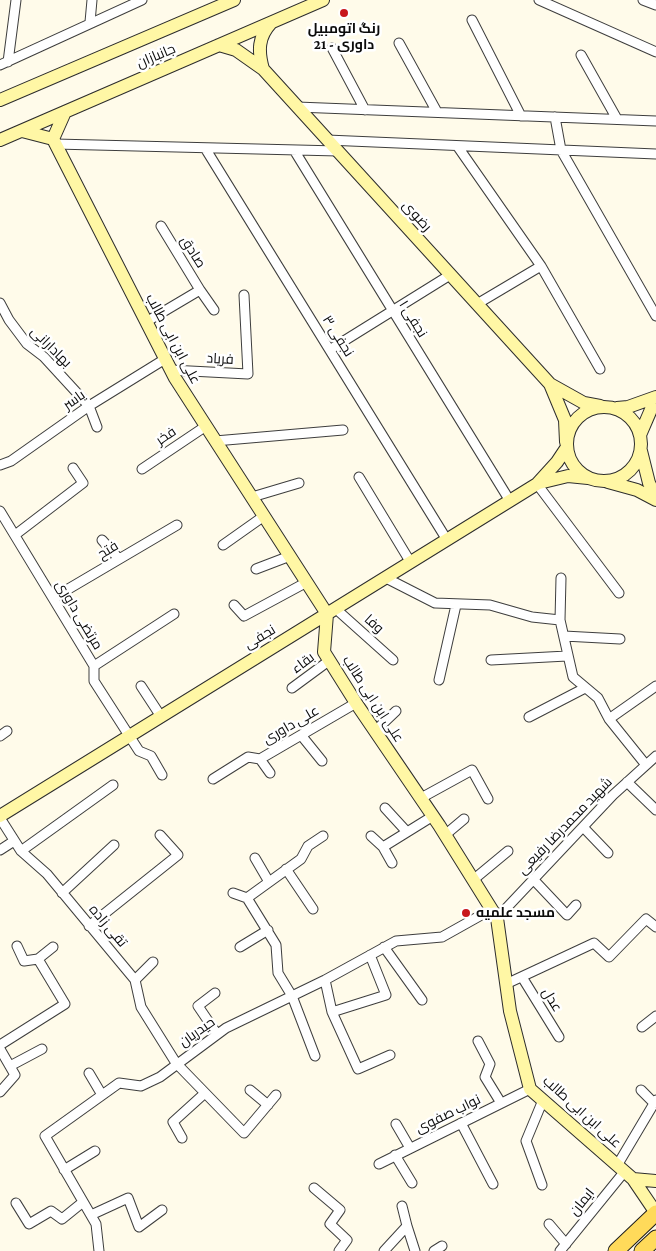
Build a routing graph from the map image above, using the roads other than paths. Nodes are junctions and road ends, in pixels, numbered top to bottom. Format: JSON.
{"nodes":[{"id":1,"x":16,"y":0,"type":"edge"},
{"id":2,"x":92,"y":0,"type":"edge"},
{"id":3,"x":142,"y":0,"type":"edge"},
{"id":4,"x":234,"y":0,"type":"edge"},
{"id":5,"x":323,"y":0,"type":"edge"},
{"id":6,"x":539,"y":0,"type":"edge"},
{"id":7,"x":643,"y":0,"type":"edge"},
{"id":8,"x":656,"y":5,"type":"edge"},
{"id":9,"x":472,"y":20,"type":"dead end"},
{"id":10,"x":90,"y":22,"type":"junction"},
{"id":11,"x":271,"y":23,"type":"junction"},
{"id":12,"x":398,"y":43,"type":"dead end"},
{"id":13,"x":219,"y":45,"type":"junction"},
{"id":14,"x":332,"y":48,"type":"dead end"},
{"id":15,"x":656,"y":52,"type":"edge"},
{"id":16,"x":581,"y":55,"type":"dead end"},
{"id":17,"x":4,"y":64,"type":"edge"},
{"id":18,"x":263,"y":69,"type":"junction"},
{"id":19,"x":0,"y":100,"type":"edge"},
{"id":20,"x":297,"y":107,"type":"junction"},
{"id":21,"x":365,"y":110,"type":"junction"},
{"id":22,"x":65,"y":112,"type":"junction"},
{"id":23,"x":437,"y":112,"type":"junction"},
{"id":24,"x":521,"y":116,"type":"junction"},
{"id":25,"x":555,"y":117,"type":"junction"},
{"id":26,"x":617,"y":119,"type":"junction"},
{"id":27,"x":656,"y":121,"type":"edge"},
{"id":28,"x":22,"y":131,"type":"junction"},
{"id":29,"x":0,"y":140,"type":"edge"},
{"id":30,"x":327,"y":140,"type":"junction"},
{"id":31,"x":54,"y":142,"type":"junction"},
{"id":32,"x":458,"y":147,"type":"junction"},
{"id":33,"x":205,"y":148,"type":"junction"},
{"id":34,"x":294,"y":150,"type":"junction"},
{"id":35,"x":561,"y":150,"type":"junction"},
{"id":36,"x":338,"y":151,"type":"junction"},
{"id":37,"x":654,"y":156,"type":"edge"},
{"id":38,"x":161,"y":226,"type":"dead end"},
{"id":39,"x":541,"y":266,"type":"junction"},
{"id":40,"x":450,"y":275,"type":"junction"},
{"id":41,"x":200,"y":290,"type":"junction"},
{"id":42,"x":244,"y":295,"type":"dead end"},
{"id":43,"x":0,"y":303,"type":"edge"},
{"id":44,"x":477,"y":304,"type":"junction"},
{"id":45,"x":214,"y":310,"type":"dead end"},
{"id":46,"x":392,"y":311,"type":"junction"},
{"id":47,"x":656,"y":316,"type":"edge"},
{"id":48,"x":4,"y":320,"type":"edge"},
{"id":49,"x":146,"y":322,"type":"junction"},
{"id":50,"x":331,"y":349,"type":"junction"},
{"id":51,"x":168,"y":364,"type":"junction"},
{"id":52,"x":600,"y":369,"type":"dead end"},
{"id":53,"x":550,"y":384,"type":"junction"},
{"id":54,"x":656,"y":397,"type":"edge"},
{"id":55,"x":89,"y":406,"type":"junction"},
{"id":56,"x":602,"y":406,"type":"junction"},
{"id":57,"x":616,"y":408,"type":"junction"},
{"id":58,"x":206,"y":426,"type":"junction"},
{"id":59,"x":97,"y":427,"type":"dead end"},
{"id":60,"x":343,"y":430,"type":"dead end"},
{"id":61,"x":640,"y":435,"type":"junction"},
{"id":62,"x":215,"y":441,"type":"junction"},
{"id":63,"x":566,"y":444,"type":"junction"},
{"id":64,"x":641,"y":451,"type":"junction"},
{"id":65,"x":0,"y":465,"type":"edge"},
{"id":66,"x":73,"y":468,"type":"dead end"},
{"id":67,"x":142,"y":469,"type":"dead end"},
{"id":68,"x":359,"y":477,"type":"dead end"},
{"id":69,"x":589,"y":478,"type":"junction"},
{"id":70,"x":606,"y":481,"type":"junction"},
{"id":71,"x":299,"y":483,"type":"dead end"},
{"id":72,"x":537,"y":484,"type":"junction"},
{"id":73,"x":252,"y":497,"type":"junction"},
{"id":74,"x":656,"y":499,"type":"edge"},
{"id":75,"x":510,"y":501,"type":"junction"},
{"id":76,"x":0,"y":511,"type":"edge"},
{"id":77,"x":264,"y":516,"type":"junction"},
{"id":78,"x":177,"y":525,"type":"dead end"},
{"id":79,"x":14,"y":535,"type":"junction"},
{"id":80,"x":102,"y":540,"type":"dead end"},
{"id":81,"x":447,"y":540,"type":"junction"},
{"id":82,"x":223,"y":545,"type":"dead end"},
{"id":83,"x":290,"y":556,"type":"junction"},
{"id":84,"x":119,"y":559,"type":"junction"},
{"id":85,"x":411,"y":563,"type":"junction"},
{"id":86,"x":256,"y":569,"type":"dead end"},
{"id":87,"x":386,"y":578,"type":"junction"},
{"id":88,"x":560,"y":578,"type":"dead end"},
{"id":89,"x":307,"y":582,"type":"junction"},
{"id":90,"x":619,"y":593,"type":"dead end"},
{"id":91,"x":53,"y":598,"type":"junction"},
{"id":92,"x":234,"y":605,"type":"dead end"},
{"id":93,"x":456,"y":605,"type":"junction"},
{"id":94,"x":332,"y":612,"type":"junction"},
{"id":95,"x":174,"y":614,"type":"dead end"},
{"id":96,"x":560,"y":620,"type":"junction"},
{"id":97,"x":564,"y":636,"type":"junction"},
{"id":98,"x":620,"y":639,"type":"dead end"},
{"id":99,"x":567,"y":656,"type":"junction"},
{"id":100,"x":330,"y":660,"type":"junction"},
{"id":101,"x":393,"y":660,"type":"dead end"},
{"id":102,"x":492,"y":660,"type":"dead end"},
{"id":103,"x":94,"y":666,"type":"junction"},
{"id":104,"x":438,"y":680,"type":"dead end"},
{"id":105,"x":140,"y":686,"type":"dead end"},
{"id":106,"x":656,"y":686,"type":"edge"},
{"id":107,"x":292,"y":688,"type":"dead end"},
{"id":108,"x":585,"y":688,"type":"junction"},
{"id":109,"x":356,"y":703,"type":"junction"},
{"id":110,"x":396,"y":711,"type":"dead end"},
{"id":111,"x":160,"y":716,"type":"junction"},
{"id":112,"x":529,"y":717,"type":"dead end"},
{"id":113,"x":609,"y":719,"type":"junction"},
{"id":114,"x":375,"y":731,"type":"junction"},
{"id":115,"x":129,"y":735,"type":"junction"},
{"id":116,"x":301,"y":736,"type":"junction"},
{"id":117,"x":656,"y":756,"type":"edge"},
{"id":118,"x":260,"y":759,"type":"junction"},
{"id":119,"x":322,"y":761,"type":"dead end"},
{"id":120,"x":646,"y":765,"type":"junction"},
{"id":121,"x":270,"y":773,"type":"dead end"},
{"id":122,"x":162,"y":775,"type":"dead end"},
{"id":123,"x":213,"y":778,"type":"dead end"},
{"id":124,"x":627,"y":782,"type":"junction"},
{"id":125,"x":113,"y":785,"type":"dead end"},
{"id":126,"x":421,"y":798,"type":"junction"},
{"id":127,"x":488,"y":799,"type":"dead end"},
{"id":128,"x":385,"y":808,"type":"dead end"},
{"id":129,"x":656,"y":810,"type":"edge"},
{"id":130,"x":433,"y":816,"type":"junction"},
{"id":131,"x":0,"y":817,"type":"edge"},
{"id":132,"x":464,"y":819,"type":"dead end"},
{"id":133,"x":582,"y":827,"type":"junction"},
{"id":134,"x":406,"y":832,"type":"junction"},
{"id":135,"x":160,"y":835,"type":"dead end"},
{"id":136,"x":445,"y":835,"type":"junction"},
{"id":137,"x":323,"y":836,"type":"dead end"},
{"id":138,"x":372,"y":836,"type":"dead end"},
{"id":139,"x":14,"y":841,"type":"junction"},
{"id":140,"x":114,"y":845,"type":"dead end"},
{"id":141,"x":383,"y":846,"type":"junction"},
{"id":142,"x":0,"y":850,"type":"edge"},
{"id":143,"x":21,"y":851,"type":"junction"},
{"id":144,"x":508,"y":851,"type":"dead end"},
{"id":145,"x":608,"y":853,"type":"dead end"},
{"id":146,"x":255,"y":858,"type":"dead end"},
{"id":147,"x":392,"y":863,"type":"dead end"},
{"id":148,"x":286,"y":869,"type":"junction"},
{"id":149,"x":473,"y":880,"type":"junction"},
{"id":150,"x":533,"y":880,"type":"junction"},
{"id":151,"x":269,"y":882,"type":"junction"},
{"id":152,"x":62,"y":893,"type":"junction"},
{"id":153,"x":233,"y":893,"type":"dead end"},
{"id":154,"x":247,"y":898,"type":"junction"},
{"id":155,"x":576,"y":905,"type":"dead end"},
{"id":156,"x":313,"y":909,"type":"dead end"},
{"id":157,"x":494,"y":914,"type":"junction"},
{"id":158,"x":89,"y":926,"type":"junction"},
{"id":159,"x":656,"y":927,"type":"edge"},
{"id":160,"x":268,"y":930,"type":"junction"},
{"id":161,"x":17,"y":946,"type":"dead end"},
{"id":162,"x":53,"y":947,"type":"dead end"},
{"id":163,"x":240,"y":947,"type":"dead end"},
{"id":164,"x":384,"y":947,"type":"junction"},
{"id":165,"x":370,"y":955,"type":"junction"},
{"id":166,"x":38,"y":959,"type":"junction"},
{"id":167,"x":153,"y":962,"type":"dead end"},
{"id":168,"x":522,"y":977,"type":"junction"},
{"id":169,"x":135,"y":980,"type":"junction"},
{"id":170,"x":325,"y":980,"type":"junction"},
{"id":171,"x":506,"y":984,"type":"junction"},
{"id":172,"x":215,"y":993,"type":"dead end"},
{"id":173,"x":292,"y":996,"type":"junction"},
{"id":174,"x":422,"y":1000,"type":"dead end"},
{"id":175,"x":332,"y":1012,"type":"junction"},
{"id":176,"x":656,"y":1016,"type":"edge"},
{"id":177,"x":642,"y":1026,"type":"dead end"},
{"id":178,"x":217,"y":1034,"type":"junction"},
{"id":179,"x":558,"y":1037,"type":"dead end"},
{"id":180,"x":478,"y":1041,"type":"dead end"},
{"id":181,"x":0,"y":1045,"type":"edge"},
{"id":182,"x":42,"y":1048,"type":"dead end"},
{"id":183,"x":0,"y":1049,"type":"edge"},
{"id":184,"x":390,"y":1055,"type":"dead end"},
{"id":185,"x":315,"y":1056,"type":"dead end"},
{"id":186,"x":176,"y":1063,"type":"junction"},
{"id":187,"x":10,"y":1066,"type":"junction"},
{"id":188,"x":88,"y":1073,"type":"dead end"},
{"id":189,"x":530,"y":1089,"type":"junction"},
{"id":190,"x":250,"y":1090,"type":"dead end"},
{"id":191,"x":641,"y":1090,"type":"dead end"},
{"id":192,"x":0,"y":1092,"type":"edge"},
{"id":193,"x":205,"y":1093,"type":"junction"},
{"id":194,"x":102,"y":1095,"type":"junction"},
{"id":195,"x":276,"y":1095,"type":"dead end"},
{"id":196,"x":544,"y":1100,"type":"junction"},
{"id":197,"x":655,"y":1102,"type":"edge"},
{"id":198,"x":501,"y":1103,"type":"junction"},
{"id":199,"x":268,"y":1105,"type":"junction"},
{"id":200,"x":461,"y":1123,"type":"junction"},
{"id":201,"x":396,"y":1124,"type":"dead end"},
{"id":202,"x":182,"y":1138,"type":"dead end"},
{"id":203,"x":410,"y":1148,"type":"junction"},
{"id":204,"x":95,"y":1151,"type":"dead end"},
{"id":205,"x":395,"y":1155,"type":"junction"},
{"id":206,"x":379,"y":1164,"type":"dead end"},
{"id":207,"x":64,"y":1170,"type":"junction"},
{"id":208,"x":625,"y":1171,"type":"junction"},
{"id":209,"x":656,"y":1181,"type":"edge"},
{"id":210,"x":412,"y":1183,"type":"dead end"},
{"id":211,"x":492,"y":1184,"type":"dead end"},
{"id":212,"x":542,"y":1185,"type":"dead end"},
{"id":213,"x":314,"y":1188,"type":"dead end"},
{"id":214,"x":83,"y":1202,"type":"junction"},
{"id":215,"x":16,"y":1203,"type":"dead end"},
{"id":216,"x":402,"y":1206,"type":"dead end"},
{"id":217,"x":162,"y":1210,"type":"dead end"},
{"id":218,"x":656,"y":1213,"type":"edge"},
{"id":219,"x":91,"y":1215,"type":"junction"},
{"id":220,"x":549,"y":1224,"type":"dead end"},
{"id":221,"x":407,"y":1226,"type":"junction"},
{"id":222,"x":656,"y":1238,"type":"edge"},
{"id":223,"x":442,"y":1246,"type":"dead end"},
{"id":224,"x":563,"y":1247,"type":"edge"},
{"id":225,"x":99,"y":1251,"type":"edge"},
{"id":226,"x":339,"y":1251,"type":"edge"},
{"id":227,"x":384,"y":1251,"type":"edge"},
{"id":228,"x":415,"y":1251,"type":"edge"},
{"id":229,"x":434,"y":1251,"type":"edge"},
{"id":230,"x":616,"y":1251,"type":"edge"},
{"id":231,"x":642,"y":1251,"type":"edge"}],
"edges":[{"from":1,"to":17,"type":"street"},
{"from":2,"to":10,"type":"street"},
{"from":3,"to":10,"type":"street"},
{"from":4,"to":19,"type":"street","name":"جانبازان"},
{"from":5,"to":11,"type":"street","name":"جانبازان"},
{"from":6,"to":15,"type":"street"},
{"from":7,"to":8,"type":"street"},
{"from":9,"to":24,"type":"street"},
{"from":10,"to":17,"type":"street"},
{"from":11,"to":13,"type":"street","name":"جانبازان"},
{"from":11,"to":18,"type":"street"},
{"from":12,"to":23,"type":"street"},
{"from":13,"to":18,"type":"street","name":"رضوی"},
{"from":13,"to":22,"type":"street","name":"جانبازان"},
{"from":14,"to":21,"type":"street"},
{"from":16,"to":26,"type":"street"},
{"from":18,"to":20,"type":"street","name":"رضوی"},
{"from":20,"to":21,"type":"street"},
{"from":20,"to":30,"type":"street","name":"رضوی"},
{"from":21,"to":23,"type":"street"},
{"from":22,"to":28,"type":"street","name":"جانبازان"},
{"from":22,"to":31,"type":"street"},
{"from":23,"to":24,"type":"street"},
{"from":24,"to":25,"type":"street"},
{"from":25,"to":26,"type":"street"},
{"from":25,"to":35,"type":"street"},
{"from":26,"to":27,"type":"street"},
{"from":28,"to":29,"type":"street","name":"جانبازان"},
{"from":28,"to":31,"type":"street"},
{"from":30,"to":32,"type":"street"},
{"from":30,"to":36,"type":"street","name":"رضوی"},
{"from":31,"to":33,"type":"street"},
{"from":31,"to":49,"type":"street","name":"علی ابن ابی طالب"},
{"from":32,"to":35,"type":"street"},
{"from":32,"to":39,"type":"street"},
{"from":33,"to":34,"type":"street"},
{"from":33,"to":50,"type":"street","name":"نجفی ۳"},
{"from":34,"to":36,"type":"street"},
{"from":34,"to":46,"type":"street","name":"نجفی ۱"},
{"from":35,"to":37,"type":"street"},
{"from":35,"to":47,"type":"street"},
{"from":36,"to":40,"type":"street","name":"رضوی"},
{"from":38,"to":41,"type":"street","name":"صادق"},
{"from":39,"to":44,"type":"street"},
{"from":39,"to":52,"type":"street"},
{"from":40,"to":44,"type":"street","name":"رضوی"},
{"from":40,"to":46,"type":"street"},
{"from":41,"to":45,"type":"street"},
{"from":41,"to":49,"type":"street","name":"صادق"},
{"from":42,"to":51,"type":"street","name":"فریاد"},
{"from":43,"to":48,"type":"street","name":"بهادارانی"},
{"from":44,"to":53,"type":"street","name":"رضوی"},
{"from":46,"to":50,"type":"street"},
{"from":46,"to":75,"type":"street","name":"نجفی ۱"},
{"from":48,"to":55,"type":"street","name":"بهادارانی"},
{"from":49,"to":51,"type":"street","name":"علی ابن ابی طالب"},
{"from":50,"to":81,"type":"street","name":"نجفی ۳"},
{"from":51,"to":55,"type":"street","name":"یاسر"},
{"from":51,"to":58,"type":"street","name":"علی ابن ابی طالب"},
{"from":53,"to":56,"type":"street"},
{"from":53,"to":63,"type":"street"},
{"from":54,"to":57,"type":"street"},
{"from":54,"to":61,"type":"street"},
{"from":55,"to":59,"type":"street"},
{"from":55,"to":65,"type":"street","name":"یاسر"},
{"from":56,"to":57,"type":"street"},
{"from":56,"to":63,"type":"street"},
{"from":57,"to":61,"type":"street"},
{"from":58,"to":62,"type":"street","name":"علی ابن ابی طالب"},
{"from":58,"to":67,"type":"street","name":"فخر"},
{"from":60,"to":62,"type":"street"},
{"from":61,"to":64,"type":"street"},
{"from":62,"to":73,"type":"street","name":"علی ابن ابی طالب"},
{"from":63,"to":69,"type":"street"},
{"from":63,"to":72,"type":"street"},
{"from":64,"to":70,"type":"street"},
{"from":64,"to":74,"type":"street"},
{"from":66,"to":79,"type":"street"},
{"from":68,"to":85,"type":"street"},
{"from":69,"to":70,"type":"street"},
{"from":69,"to":72,"type":"street"},
{"from":70,"to":74,"type":"street"},
{"from":71,"to":73,"type":"street"},
{"from":72,"to":75,"type":"street","name":"نجفی"},
{"from":72,"to":90,"type":"street"},
{"from":73,"to":77,"type":"street","name":"علی ابن ابی طالب"},
{"from":75,"to":81,"type":"street","name":"نجفی"},
{"from":76,"to":79,"type":"street","name":"مرتضی داوری"},
{"from":77,"to":82,"type":"street"},
{"from":77,"to":83,"type":"street","name":"علی ابن ابی طالب"},
{"from":78,"to":84,"type":"street","name":"فتح"},
{"from":79,"to":91,"type":"street","name":"مرتضی داوری"},
{"from":80,"to":84,"type":"street"},
{"from":81,"to":85,"type":"street","name":"نجفی"},
{"from":83,"to":86,"type":"street"},
{"from":83,"to":89,"type":"street","name":"علی ابن ابی طالب"},
{"from":84,"to":91,"type":"street","name":"فتح"},
{"from":85,"to":87,"type":"street","name":"نجفی"},
{"from":87,"to":93,"type":"street"},
{"from":87,"to":94,"type":"street","name":"نجفی"},
{"from":88,"to":96,"type":"street"},
{"from":89,"to":92,"type":"street"},
{"from":89,"to":94,"type":"street","name":"علی ابن ابی طالب"},
{"from":91,"to":103,"type":"street","name":"مرتضی داوری"},
{"from":93,"to":96,"type":"street"},
{"from":93,"to":104,"type":"street"},
{"from":94,"to":100,"type":"street","name":"علی ابن ابی طالب"},
{"from":94,"to":101,"type":"street","name":"وفا"},
{"from":94,"to":111,"type":"street","name":"نجفی"},
{"from":95,"to":103,"type":"street"},
{"from":96,"to":97,"type":"street"},
{"from":97,"to":98,"type":"street"},
{"from":97,"to":99,"type":"street"},
{"from":99,"to":102,"type":"street"},
{"from":99,"to":108,"type":"street"},
{"from":100,"to":107,"type":"street","name":"بقاء"},
{"from":100,"to":109,"type":"street","name":"علی ابن ابی طالب"},
{"from":103,"to":115,"type":"street","name":"مرتضی داوری"},
{"from":105,"to":111,"type":"street"},
{"from":106,"to":113,"type":"street"},
{"from":108,"to":112,"type":"street"},
{"from":108,"to":113,"type":"street"},
{"from":109,"to":114,"type":"street","name":"علی ابن ابی طالب"},
{"from":109,"to":116,"type":"street","name":"علی داوری"},
{"from":110,"to":114,"type":"street"},
{"from":111,"to":115,"type":"street","name":"نجفی"},
{"from":113,"to":120,"type":"street"},
{"from":114,"to":126,"type":"street","name":"علی ابن ابی طالب"},
{"from":115,"to":122,"type":"street","name":"مرتضی داوری"},
{"from":115,"to":131,"type":"street","name":"نجفی"},
{"from":116,"to":118,"type":"street","name":"علی داوری"},
{"from":116,"to":119,"type":"street"},
{"from":117,"to":120,"type":"street","name":"شهید محمدرضا رفیعی"},
{"from":118,"to":121,"type":"street"},
{"from":118,"to":123,"type":"street","name":"علی داوری"},
{"from":120,"to":124,"type":"street","name":"شهید محمدرضا رفیعی"},
{"from":124,"to":129,"type":"street"},
{"from":124,"to":133,"type":"street","name":"شهید محمدرضا رفیعی"},
{"from":125,"to":143,"type":"street"},
{"from":126,"to":127,"type":"street"},
{"from":126,"to":130,"type":"street","name":"علی ابن ابی طالب"},
{"from":128,"to":134,"type":"street"},
{"from":130,"to":134,"type":"street"},
{"from":130,"to":136,"type":"street","name":"علی ابن ابی طالب"},
{"from":131,"to":139,"type":"street","name":"تقی زاده"},
{"from":132,"to":136,"type":"street"},
{"from":133,"to":145,"type":"street"},
{"from":133,"to":150,"type":"street","name":"شهید محمدرضا رفیعی"},
{"from":134,"to":141,"type":"street"},
{"from":135,"to":158,"type":"street"},
{"from":136,"to":149,"type":"street","name":"علی ابن ابی طالب"},
{"from":137,"to":148,"type":"street"},
{"from":138,"to":141,"type":"street"},
{"from":139,"to":142,"type":"street"},
{"from":139,"to":143,"type":"street","name":"تقی زاده"},
{"from":140,"to":152,"type":"street"},
{"from":141,"to":147,"type":"street"},
{"from":143,"to":152,"type":"street","name":"تقی زاده"},
{"from":144,"to":149,"type":"street"},
{"from":146,"to":151,"type":"street"},
{"from":148,"to":151,"type":"street"},
{"from":148,"to":156,"type":"street"},
{"from":149,"to":157,"type":"street","name":"علی ابن ابی طالب"},
{"from":150,"to":155,"type":"street"},
{"from":150,"to":157,"type":"street","name":"شهید محمدرضا رفیعی"},
{"from":151,"to":154,"type":"street"},
{"from":152,"to":158,"type":"street","name":"تقی زاده"},
{"from":153,"to":154,"type":"street"},
{"from":154,"to":160,"type":"street"},
{"from":157,"to":164,"type":"street","name":"حیدریان"},
{"from":157,"to":171,"type":"street","name":"علی ابن ابی طالب"},
{"from":158,"to":169,"type":"street","name":"تقی زاده"},
{"from":159,"to":168,"type":"street"},
{"from":160,"to":163,"type":"street"},
{"from":160,"to":173,"type":"street"},
{"from":161,"to":166,"type":"street"},
{"from":162,"to":166,"type":"street"},
{"from":164,"to":165,"type":"street","name":"حیدریان"},
{"from":164,"to":174,"type":"street"},
{"from":165,"to":170,"type":"street","name":"حیدریان"},
{"from":165,"to":175,"type":"street"},
{"from":166,"to":181,"type":"street"},
{"from":167,"to":169,"type":"street"},
{"from":168,"to":171,"type":"street"},
{"from":168,"to":179,"type":"street","name":"عدل"},
{"from":169,"to":186,"type":"street","name":"تقی زاده"},
{"from":170,"to":173,"type":"street","name":"حیدریان"},
{"from":170,"to":175,"type":"street"},
{"from":171,"to":189,"type":"street","name":"علی ابن ابی طالب"},
{"from":172,"to":178,"type":"street"},
{"from":173,"to":178,"type":"street","name":"حیدریان"},
{"from":173,"to":185,"type":"street"},
{"from":175,"to":184,"type":"street"},
{"from":176,"to":177,"type":"street"},
{"from":178,"to":186,"type":"street","name":"حیدریان"},
{"from":180,"to":198,"type":"street"},
{"from":182,"to":187,"type":"street"},
{"from":183,"to":187,"type":"street"},
{"from":186,"to":193,"type":"street","name":"تقی زاده"},
{"from":186,"to":194,"type":"street","name":"حیدریان"},
{"from":187,"to":192,"type":"street"},
{"from":188,"to":194,"type":"street"},
{"from":189,"to":196,"type":"street","name":"علی ابن ابی طالب"},
{"from":189,"to":198,"type":"street","name":"نواب صفوی"},
{"from":190,"to":199,"type":"street"},
{"from":191,"to":197,"type":"street"},
{"from":193,"to":199,"type":"street","name":"تقی زاده"},
{"from":193,"to":202,"type":"street"},
{"from":194,"to":207,"type":"street","name":"حیدریان"},
{"from":195,"to":199,"type":"street"},
{"from":196,"to":208,"type":"street","name":"علی ابن ابی طالب"},
{"from":196,"to":212,"type":"street"},
{"from":197,"to":208,"type":"street","name":"ایمان"},
{"from":198,"to":200,"type":"street","name":"نواب صفوی"},
{"from":200,"to":203,"type":"street","name":"نواب صفوی"},
{"from":200,"to":211,"type":"street"},
{"from":201,"to":203,"type":"street"},
{"from":203,"to":205,"type":"street","name":"نواب صفوی"},
{"from":204,"to":207,"type":"street"},
{"from":205,"to":206,"type":"street","name":"نواب صفوی"},
{"from":205,"to":210,"type":"street"},
{"from":207,"to":214,"type":"street","name":"حیدریان"},
{"from":208,"to":209,"type":"street"},
{"from":208,"to":218,"type":"street","name":"علی ابن ابی طالب"},
{"from":208,"to":224,"type":"street","name":"ایمان"},
{"from":213,"to":226,"type":"street"},
{"from":214,"to":215,"type":"street"},
{"from":214,"to":219,"type":"street","name":"حیدریان"},
{"from":216,"to":221,"type":"street"},
{"from":217,"to":219,"type":"street"},
{"from":218,"to":230,"type":"main road"},
{"from":219,"to":225,"type":"street","name":"حیدریان"},
{"from":220,"to":224,"type":"street"},
{"from":221,"to":227,"type":"street"},
{"from":221,"to":228,"type":"street"},
{"from":222,"to":231,"type":"main road"},
{"from":223,"to":229,"type":"street"}]}
